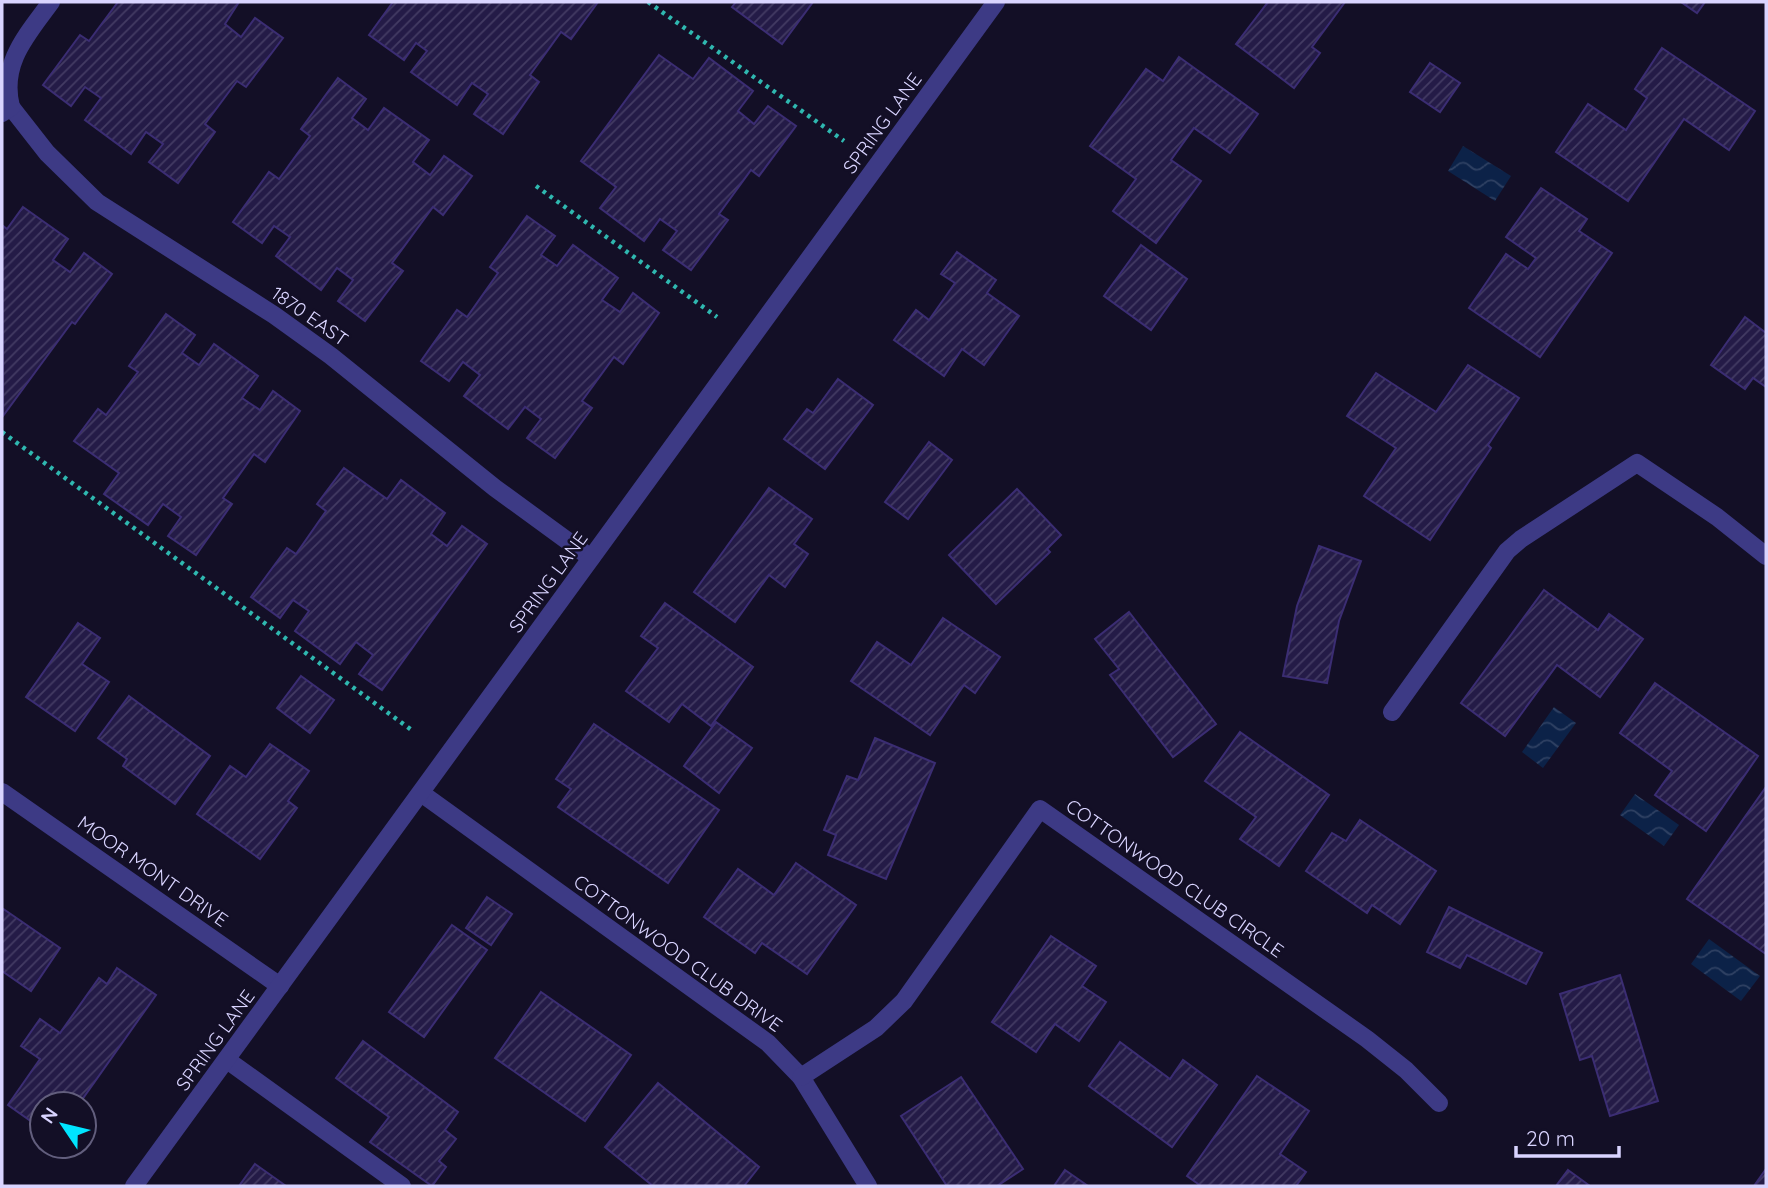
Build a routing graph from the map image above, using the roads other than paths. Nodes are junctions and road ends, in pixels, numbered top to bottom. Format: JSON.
{"nodes":[{"id":1,"x":51,"y":2,"type":"edge"},
{"id":2,"x":996,"y":2,"type":"edge"},
{"id":3,"x":6,"y":110,"type":"edge"},
{"id":4,"x":1766,"y":556,"type":"edge"},
{"id":5,"x":591,"y":558,"type":"junction"},
{"id":6,"x":1392,"y":712,"type":"dead end"},
{"id":7,"x":2,"y":792,"type":"edge"},
{"id":8,"x":421,"y":793,"type":"junction"},
{"id":9,"x":280,"y":986,"type":"junction"},
{"id":10,"x":227,"y":1060,"type":"junction"},
{"id":11,"x":801,"y":1077,"type":"junction"},
{"id":12,"x":1439,"y":1103,"type":"dead end"},
{"id":13,"x":134,"y":1186,"type":"edge"},
{"id":14,"x":402,"y":1186,"type":"edge"},
{"id":15,"x":868,"y":1186,"type":"edge"}],
"edges":[{"from":1,"to":3,"type":"street"},
{"from":2,"to":5,"type":"street","name":"SPRING LANE"},
{"from":3,"to":5,"type":"street","name":"1870 EAST"},
{"from":4,"to":6,"type":"street"},
{"from":5,"to":8,"type":"street","name":"SPRING LANE"},
{"from":7,"to":9,"type":"street","name":"MOOR MONT DRIVE"},
{"from":8,"to":9,"type":"street","name":"SPRING LANE"},
{"from":8,"to":11,"type":"street","name":"COTTONWOOD CLUB DRIVE"},
{"from":9,"to":10,"type":"street","name":"SPRING LANE"},
{"from":10,"to":13,"type":"street","name":"SPRING LANE"},
{"from":10,"to":14,"type":"street"},
{"from":11,"to":12,"type":"street","name":"COTTONWOOD CLUB CIRCLE"},
{"from":11,"to":15,"type":"street","name":"COTTONWOOD CLUB DRIVE"}]}
